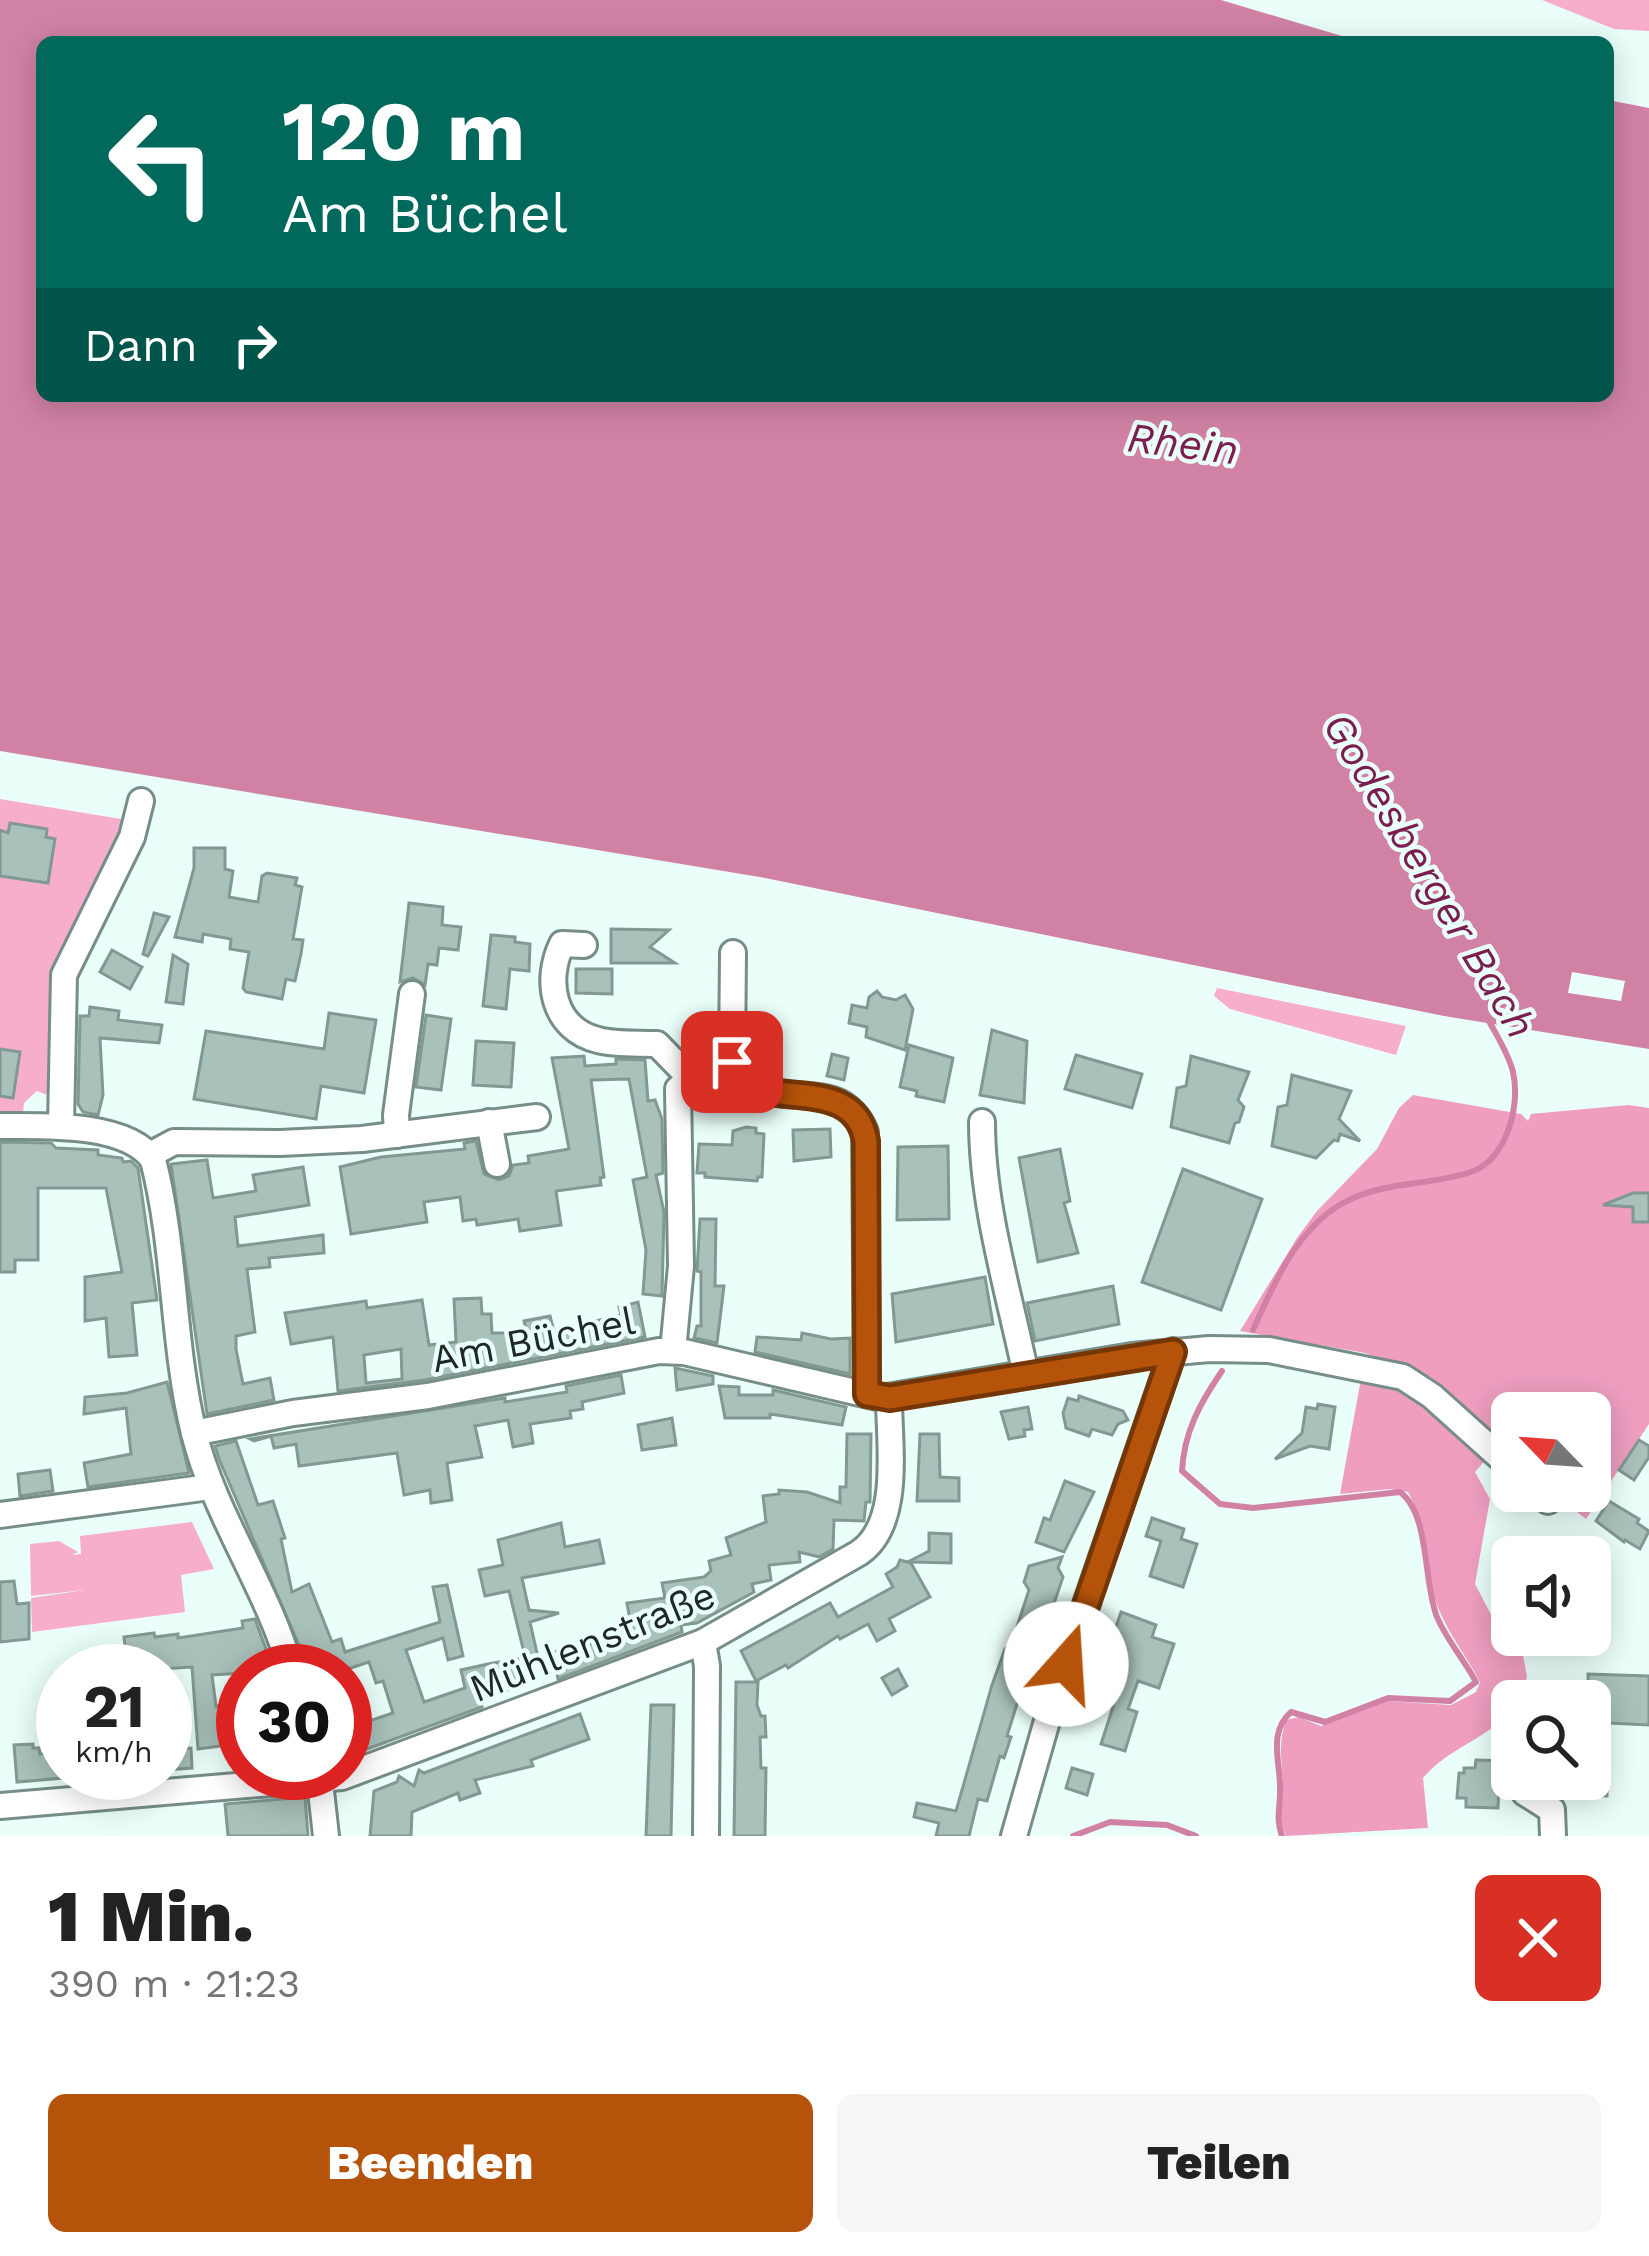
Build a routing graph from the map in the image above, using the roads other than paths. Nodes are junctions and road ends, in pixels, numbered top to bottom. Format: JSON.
{"nodes":[{"id":1,"x":141,"y":801,"type":"dead end"},
{"id":2,"x":584,"y":945,"type":"dead end"},
{"id":3,"x":733,"y":953,"type":"dead end"},
{"id":4,"x":412,"y":994,"type":"dead end"},
{"id":5,"x":740,"y":1080,"type":"junction"},
{"id":6,"x":685,"y":1084,"type":"junction"},
{"id":7,"x":537,"y":1117,"type":"dead end"},
{"id":8,"x":489,"y":1122,"type":"junction"},
{"id":9,"x":982,"y":1122,"type":"dead end"},
{"id":10,"x":0,"y":1126,"type":"edge"},
{"id":11,"x":61,"y":1126,"type":"junction"},
{"id":12,"x":397,"y":1135,"type":"junction"},
{"id":13,"x":150,"y":1155,"type":"junction"},
{"id":14,"x":497,"y":1164,"type":"dead end"},
{"id":15,"x":673,"y":1352,"type":"junction"},
{"id":16,"x":1173,"y":1352,"type":"junction"},
{"id":17,"x":1026,"y":1375,"type":"junction"},
{"id":18,"x":878,"y":1396,"type":"junction"},
{"id":19,"x":194,"y":1433,"type":"junction"},
{"id":20,"x":1491,"y":1449,"type":"edge"},
{"id":21,"x":209,"y":1486,"type":"junction"},
{"id":22,"x":0,"y":1515,"type":"edge"},
{"id":23,"x":703,"y":1642,"type":"junction"},
{"id":24,"x":282,"y":1644,"type":"edge"},
{"id":25,"x":372,"y":1766,"type":"edge"},
{"id":26,"x":216,"y":1786,"type":"edge"},
{"id":27,"x":322,"y":1800,"type":"edge"},
{"id":28,"x":1537,"y":1800,"type":"edge"},
{"id":29,"x":0,"y":1806,"type":"edge"},
{"id":30,"x":326,"y":1836,"type":"edge"},
{"id":31,"x":706,"y":1836,"type":"edge"},
{"id":32,"x":1014,"y":1836,"type":"edge"},
{"id":33,"x":1553,"y":1836,"type":"edge"}],
"edges":[{"from":1,"to":11,"type":"street"},
{"from":2,"to":6,"type":"street"},
{"from":3,"to":5,"type":"street"},
{"from":4,"to":12,"type":"street"},
{"from":5,"to":6,"type":"street"},
{"from":5,"to":18,"type":"street"},
{"from":6,"to":15,"type":"street"},
{"from":7,"to":8,"type":"street"},
{"from":8,"to":12,"type":"street"},
{"from":8,"to":14,"type":"street"},
{"from":9,"to":17,"type":"street"},
{"from":10,"to":11,"type":"street"},
{"from":11,"to":13,"type":"street"},
{"from":12,"to":13,"type":"street"},
{"from":13,"to":19,"type":"street"},
{"from":15,"to":18,"type":"street","name":"Am Büchel"},
{"from":15,"to":19,"type":"street","name":"Am Büchel"},
{"from":16,"to":17,"type":"street","name":"Am Büchel"},
{"from":16,"to":20,"type":"street","name":"Am Büchel"},
{"from":16,"to":32,"type":"street"},
{"from":17,"to":18,"type":"street","name":"Am Büchel"},
{"from":18,"to":23,"type":"street","name":"Mühlenstraße"},
{"from":19,"to":21,"type":"street"},
{"from":21,"to":22,"type":"street"},
{"from":21,"to":24,"type":"street"},
{"from":23,"to":25,"type":"street","name":"Mühlenstraße"},
{"from":23,"to":31,"type":"street"},
{"from":26,"to":29,"type":"street","name":"Mühlenstraße"},
{"from":27,"to":30,"type":"street"},
{"from":28,"to":33,"type":"street"}]}
